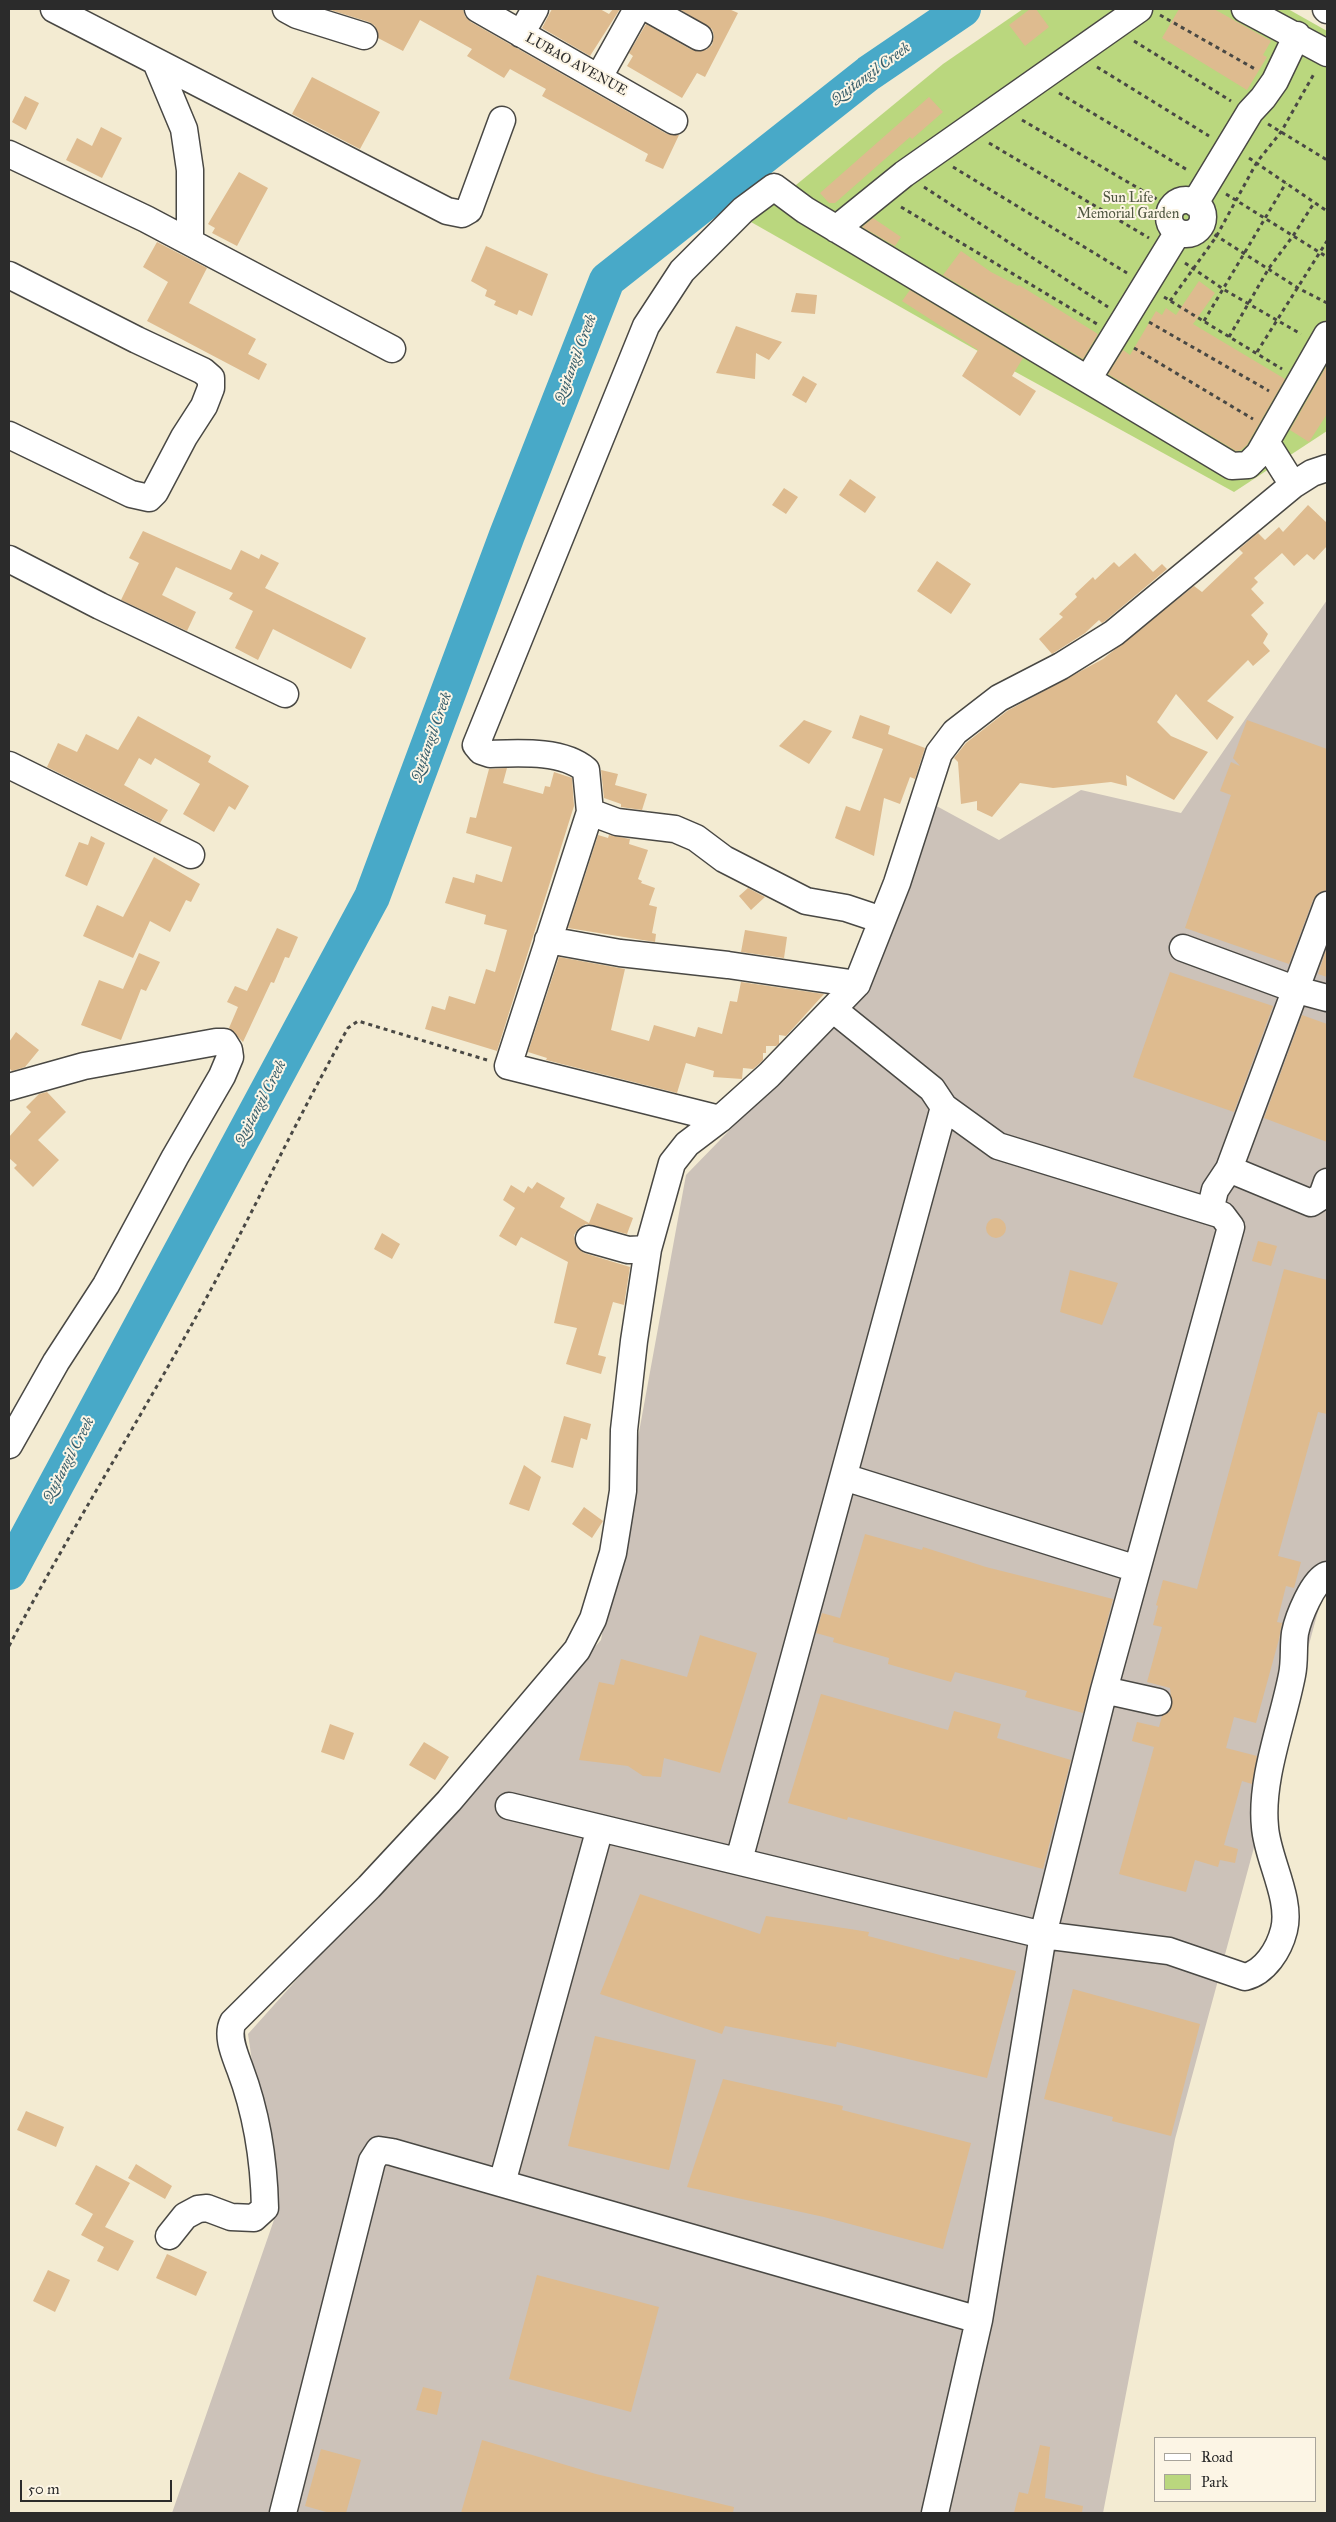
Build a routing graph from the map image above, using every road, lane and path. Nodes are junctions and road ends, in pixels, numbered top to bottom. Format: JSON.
{"nodes":[{"id":1,"x":54,"y":9,"type":"edge"},
{"id":2,"x":286,"y":9,"type":"edge"},
{"id":3,"x":478,"y":9,"type":"edge"},
{"id":4,"x":535,"y":9,"type":"edge"},
{"id":5,"x":637,"y":9,"type":"edge"},
{"id":6,"x":649,"y":9,"type":"edge"},
{"id":7,"x":1148,"y":11,"type":"edge"},
{"id":8,"x":1258,"y":12,"type":"edge"},
{"id":9,"x":1112,"y":28,"type":"junction"},
{"id":10,"x":521,"y":34,"type":"junction"},
{"id":11,"x":1297,"y":35,"type":"junction"},
{"id":12,"x":364,"y":36,"type":"dead end"},
{"id":13,"x":699,"y":36,"type":"dead end"},
{"id":14,"x":1327,"y":52,"type":"edge"},
{"id":15,"x":1076,"y":53,"type":"junction"},
{"id":16,"x":156,"y":62,"type":"junction"},
{"id":17,"x":599,"y":77,"type":"junction"},
{"id":18,"x":1037,"y":80,"type":"junction"},
{"id":19,"x":1275,"y":81,"type":"junction"},
{"id":20,"x":1000,"y":107,"type":"junction"},
{"id":21,"x":1250,"y":112,"type":"junction"},
{"id":22,"x":502,"y":120,"type":"dead end"},
{"id":23,"x":674,"y":121,"type":"dead end"},
{"id":24,"x":967,"y":130,"type":"junction"},
{"id":25,"x":1281,"y":132,"type":"junction"},
{"id":26,"x":1228,"y":147,"type":"junction"},
{"id":27,"x":9,"y":154,"type":"edge"},
{"id":28,"x":932,"y":154,"type":"junction"},
{"id":29,"x":1327,"y":160,"type":"edge"},
{"id":30,"x":1257,"y":162,"type":"junction"},
{"id":31,"x":904,"y":174,"type":"junction"},
{"id":32,"x":1286,"y":182,"type":"junction"},
{"id":33,"x":878,"y":194,"type":"junction"},
{"id":34,"x":1234,"y":200,"type":"junction"},
{"id":35,"x":1314,"y":203,"type":"junction"},
{"id":36,"x":1327,"y":212,"type":"edge"},
{"id":37,"x":1191,"y":220,"type":"junction"},
{"id":38,"x":1264,"y":220,"type":"junction"},
{"id":39,"x":836,"y":228,"type":"junction"},
{"id":40,"x":1293,"y":236,"type":"junction"},
{"id":41,"x":1327,"y":241,"type":"edge"},
{"id":42,"x":190,"y":242,"type":"junction"},
{"id":43,"x":1319,"y":252,"type":"junction"},
{"id":44,"x":1245,"y":254,"type":"junction"},
{"id":45,"x":1327,"y":257,"type":"edge"},
{"id":46,"x":1192,"y":268,"type":"junction"},
{"id":47,"x":1269,"y":268,"type":"junction"},
{"id":48,"x":9,"y":275,"type":"edge"},
{"id":49,"x":1146,"y":285,"type":"junction"},
{"id":50,"x":1298,"y":288,"type":"junction"},
{"id":51,"x":1223,"y":289,"type":"junction"},
{"id":52,"x":1170,"y":301,"type":"junction"},
{"id":53,"x":1249,"y":303,"type":"junction"},
{"id":54,"x":1327,"y":303,"type":"edge"},
{"id":55,"x":1204,"y":320,"type":"junction"},
{"id":56,"x":1278,"y":320,"type":"junction"},
{"id":57,"x":1127,"y":326,"type":"junction"},
{"id":58,"x":1229,"y":337,"type":"junction"},
{"id":59,"x":1324,"y":340,"type":"edge"},
{"id":60,"x":392,"y":349,"type":"dead end"},
{"id":61,"x":1257,"y":352,"type":"junction"},
{"id":62,"x":1088,"y":379,"type":"junction"},
{"id":63,"x":1295,"y":392,"type":"junction"},
{"id":64,"x":9,"y":435,"type":"edge"},
{"id":65,"x":1270,"y":436,"type":"junction"},
{"id":66,"x":1327,"y":468,"type":"edge"},
{"id":67,"x":1293,"y":485,"type":"junction"},
{"id":68,"x":9,"y":559,"type":"edge"},
{"id":69,"x":285,"y":694,"type":"dead end"},
{"id":70,"x":9,"y":765,"type":"edge"},
{"id":71,"x":590,"y":812,"type":"junction"},
{"id":72,"x":191,"y":855,"type":"dead end"},
{"id":73,"x":1327,"y":905,"type":"edge"},
{"id":74,"x":882,"y":920,"type":"junction"},
{"id":75,"x":548,"y":940,"type":"junction"},
{"id":76,"x":1183,"y":948,"type":"dead end"},
{"id":77,"x":857,"y":984,"type":"junction"},
{"id":78,"x":1297,"y":990,"type":"junction"},
{"id":79,"x":1327,"y":998,"type":"edge"},
{"id":80,"x":834,"y":1010,"type":"junction"},
{"id":81,"x":508,"y":1066,"type":"junction"},
{"id":82,"x":9,"y":1087,"type":"edge"},
{"id":83,"x":944,"y":1107,"type":"junction"},
{"id":84,"x":720,"y":1119,"type":"junction"},
{"id":85,"x":1229,"y":1169,"type":"junction"},
{"id":86,"x":1327,"y":1182,"type":"edge"},
{"id":87,"x":1210,"y":1212,"type":"junction"},
{"id":88,"x":589,"y":1239,"type":"dead end"},
{"id":89,"x":648,"y":1250,"type":"junction"},
{"id":90,"x":9,"y":1444,"type":"edge"},
{"id":91,"x":844,"y":1477,"type":"junction"},
{"id":92,"x":1138,"y":1569,"type":"junction"},
{"id":93,"x":1327,"y":1575,"type":"edge"},
{"id":94,"x":9,"y":1646,"type":"edge"},
{"id":95,"x":1104,"y":1690,"type":"junction"},
{"id":96,"x":1158,"y":1702,"type":"dead end"},
{"id":97,"x":509,"y":1806,"type":"dead end"},
{"id":98,"x":600,"y":1828,"type":"junction"},
{"id":99,"x":739,"y":1860,"type":"junction"},
{"id":100,"x":1043,"y":1935,"type":"junction"},
{"id":101,"x":502,"y":2183,"type":"junction"},
{"id":102,"x":169,"y":2236,"type":"dead end"},
{"id":103,"x":979,"y":2320,"type":"junction"},
{"id":104,"x":283,"y":2513,"type":"edge"},
{"id":105,"x":935,"y":2513,"type":"edge"}],
"edges":[{"from":1,"to":16,"type":"street"},
{"from":2,"to":12,"type":"street"},
{"from":3,"to":10,"type":"street","name":"LUBAO AVENUE"},
{"from":4,"to":10,"type":"street"},
{"from":5,"to":17,"type":"street"},
{"from":6,"to":13,"type":"street"},
{"from":7,"to":9,"type":"street"},
{"from":7,"to":19,"type":"path"},
{"from":8,"to":11,"type":"street"},
{"from":9,"to":15,"type":"street"},
{"from":9,"to":21,"type":"path"},
{"from":10,"to":17,"type":"street","name":"LUBAO AVENUE"},
{"from":11,"to":14,"type":"street"},
{"from":11,"to":19,"type":"street"},
{"from":14,"to":25,"type":"path"},
{"from":15,"to":18,"type":"street"},
{"from":15,"to":26,"type":"path"},
{"from":16,"to":22,"type":"street"},
{"from":16,"to":42,"type":"street"},
{"from":17,"to":23,"type":"street","name":"LUBAO AVENUE"},
{"from":18,"to":20,"type":"street"},
{"from":18,"to":37,"type":"path"},
{"from":19,"to":21,"type":"street"},
{"from":20,"to":24,"type":"street"},
{"from":20,"to":37,"type":"path"},
{"from":21,"to":25,"type":"path"},
{"from":21,"to":26,"type":"street"},
{"from":24,"to":28,"type":"street"},
{"from":24,"to":37,"type":"path"},
{"from":25,"to":29,"type":"path"},
{"from":25,"to":30,"type":"path"},
{"from":26,"to":30,"type":"path"},
{"from":26,"to":37,"type":"street"},
{"from":27,"to":42,"type":"street"},
{"from":28,"to":31,"type":"street"},
{"from":28,"to":49,"type":"path"},
{"from":30,"to":32,"type":"path"},
{"from":30,"to":34,"type":"path"},
{"from":31,"to":33,"type":"street"},
{"from":31,"to":57,"type":"path"},
{"from":32,"to":35,"type":"path"},
{"from":32,"to":38,"type":"path"},
{"from":33,"to":39,"type":"street"},
{"from":33,"to":57,"type":"path"},
{"from":34,"to":37,"type":"path"},
{"from":34,"to":37,"type":"path"},
{"from":34,"to":38,"type":"path"},
{"from":35,"to":36,"type":"path"},
{"from":35,"to":40,"type":"path"},
{"from":37,"to":44,"type":"path"},
{"from":37,"to":46,"type":"path"},
{"from":37,"to":46,"type":"path"},
{"from":37,"to":49,"type":"street"},
{"from":38,"to":40,"type":"path"},
{"from":38,"to":44,"type":"path"},
{"from":39,"to":62,"type":"street"},
{"from":39,"to":71,"type":"street"},
{"from":40,"to":43,"type":"path"},
{"from":40,"to":47,"type":"path"},
{"from":41,"to":43,"type":"path"},
{"from":42,"to":60,"type":"street"},
{"from":43,"to":45,"type":"path"},
{"from":43,"to":50,"type":"path"},
{"from":44,"to":47,"type":"path"},
{"from":44,"to":51,"type":"path"},
{"from":46,"to":51,"type":"path"},
{"from":46,"to":52,"type":"path"},
{"from":47,"to":50,"type":"path"},
{"from":47,"to":53,"type":"path"},
{"from":48,"to":64,"type":"street"},
{"from":49,"to":52,"type":"path"},
{"from":49,"to":57,"type":"street"},
{"from":50,"to":54,"type":"path"},
{"from":50,"to":56,"type":"path"},
{"from":51,"to":53,"type":"path"},
{"from":51,"to":55,"type":"path"},
{"from":52,"to":55,"type":"path"},
{"from":53,"to":56,"type":"path"},
{"from":53,"to":58,"type":"path"},
{"from":55,"to":58,"type":"path"},
{"from":56,"to":59,"type":"path"},
{"from":56,"to":61,"type":"path"},
{"from":57,"to":62,"type":"street"},
{"from":57,"to":63,"type":"path"},
{"from":57,"to":65,"type":"path"},
{"from":58,"to":61,"type":"path"},
{"from":59,"to":63,"type":"street"},
{"from":61,"to":63,"type":"path"},
{"from":62,"to":65,"type":"street"},
{"from":63,"to":65,"type":"street"},
{"from":65,"to":67,"type":"street"},
{"from":66,"to":67,"type":"street"},
{"from":67,"to":74,"type":"street"},
{"from":68,"to":69,"type":"street"},
{"from":70,"to":72,"type":"street"},
{"from":71,"to":74,"type":"street"},
{"from":71,"to":75,"type":"street"},
{"from":73,"to":78,"type":"street"},
{"from":74,"to":77,"type":"street"},
{"from":75,"to":77,"type":"street"},
{"from":75,"to":81,"type":"street"},
{"from":76,"to":78,"type":"street"},
{"from":77,"to":80,"type":"street"},
{"from":78,"to":79,"type":"street"},
{"from":78,"to":85,"type":"street"},
{"from":80,"to":83,"type":"street"},
{"from":80,"to":84,"type":"street"},
{"from":81,"to":84,"type":"street"},
{"from":81,"to":94,"type":"path"},
{"from":82,"to":90,"type":"street"},
{"from":83,"to":87,"type":"street"},
{"from":83,"to":91,"type":"street"},
{"from":84,"to":89,"type":"street"},
{"from":85,"to":86,"type":"street"},
{"from":85,"to":87,"type":"street"},
{"from":87,"to":92,"type":"street"},
{"from":88,"to":89,"type":"street"},
{"from":89,"to":102,"type":"street"},
{"from":91,"to":92,"type":"street"},
{"from":91,"to":99,"type":"street"},
{"from":92,"to":95,"type":"street"},
{"from":93,"to":100,"type":"street"},
{"from":95,"to":96,"type":"street"},
{"from":95,"to":100,"type":"street"},
{"from":97,"to":98,"type":"street"},
{"from":98,"to":99,"type":"street"},
{"from":98,"to":101,"type":"street"},
{"from":99,"to":100,"type":"street"},
{"from":100,"to":103,"type":"street"},
{"from":101,"to":103,"type":"street"},
{"from":101,"to":104,"type":"street"},
{"from":103,"to":105,"type":"street"}]}
